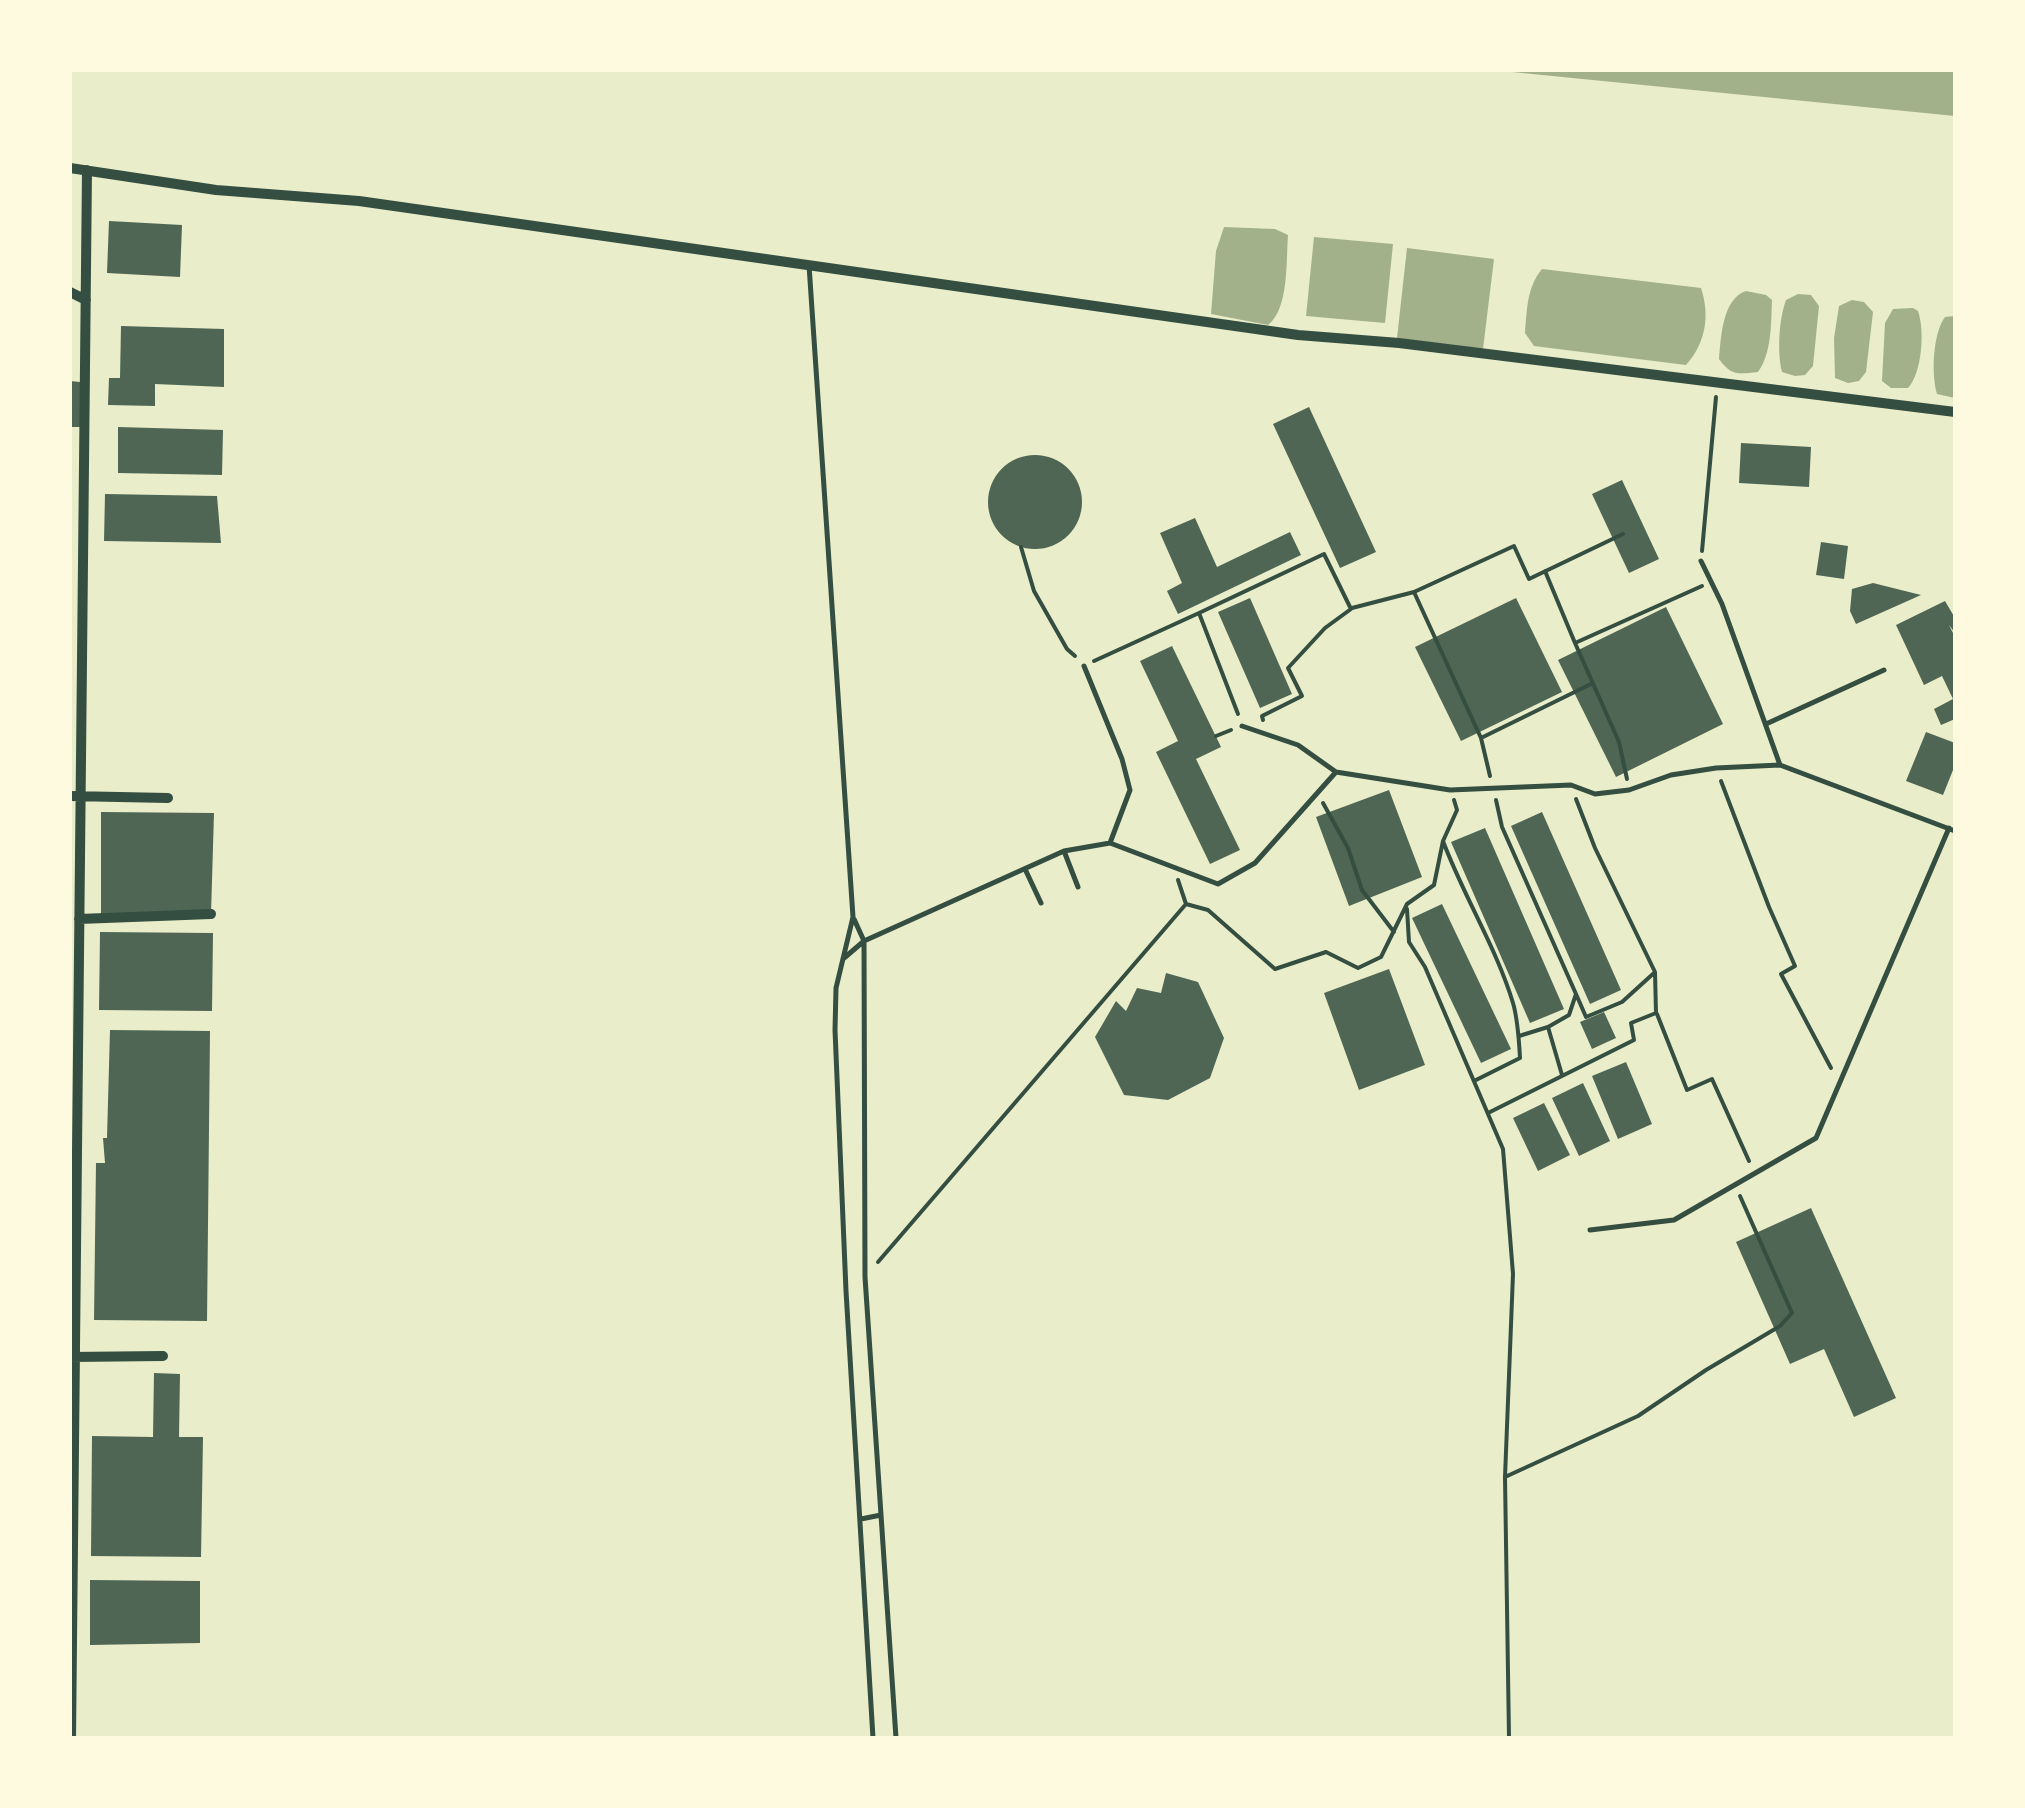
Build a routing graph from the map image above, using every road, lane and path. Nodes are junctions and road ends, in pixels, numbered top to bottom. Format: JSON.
{"nodes":[{"id":1,"x":70,"y":168,"type":"edge"},
{"id":2,"x":87,"y":170,"type":"junction"},
{"id":3,"x":809,"y":265,"type":"junction"},
{"id":4,"x":70,"y":292,"type":"edge"},
{"id":5,"x":86,"y":300,"type":"junction"},
{"id":6,"x":1718,"y":382,"type":"junction"},
{"id":7,"x":1955,"y":412,"type":"edge"},
{"id":8,"x":1622,"y":534,"type":"dead end"},
{"id":9,"x":1021,"y":547,"type":"dead end"},
{"id":10,"x":1700,"y":561,"type":"joint"},
{"id":11,"x":1545,"y":571,"type":"junction"},
{"id":12,"x":1711,"y":582,"type":"junction"},
{"id":13,"x":1414,"y":592,"type":"junction"},
{"id":14,"x":1351,"y":609,"type":"junction"},
{"id":15,"x":1199,"y":614,"type":"junction"},
{"id":16,"x":1575,"y":643,"type":"junction"},
{"id":17,"x":1084,"y":666,"type":"junction"},
{"id":18,"x":1884,"y":670,"type":"dead end"},
{"id":19,"x":1593,"y":683,"type":"junction"},
{"id":20,"x":1766,"y":724,"type":"junction"},
{"id":21,"x":1242,"y":726,"type":"joint"},
{"id":22,"x":1266,"y":734,"type":"junction"},
{"id":23,"x":1481,"y":738,"type":"junction"},
{"id":24,"x":76,"y":762,"type":"edge"},
{"id":25,"x":1780,"y":765,"type":"junction"},
{"id":26,"x":1716,"y":768,"type":"junction"},
{"id":27,"x":1336,"y":772,"type":"junction"},
{"id":28,"x":1571,"y":784,"type":"junction"},
{"id":29,"x":1450,"y":790,"type":"junction"},
{"id":30,"x":1494,"y":790,"type":"junction"},
{"id":31,"x":1629,"y":790,"type":"junction"},
{"id":32,"x":1318,"y":795,"type":"junction"},
{"id":33,"x":75,"y":796,"type":"edge"},
{"id":34,"x":168,"y":798,"type":"dead end"},
{"id":35,"x":1952,"y":829,"type":"edge"},
{"id":36,"x":1444,"y":841,"type":"junction"},
{"id":37,"x":1110,"y":843,"type":"junction"},
{"id":38,"x":1064,"y":851,"type":"junction"},
{"id":39,"x":1174,"y":867,"type":"junction"},
{"id":40,"x":1025,"y":868,"type":"junction"},
{"id":41,"x":1078,"y":888,"type":"dead end"},
{"id":42,"x":1041,"y":903,"type":"dead end"},
{"id":43,"x":1186,"y":904,"type":"junction"},
{"id":44,"x":1407,"y":904,"type":"junction"},
{"id":45,"x":211,"y":914,"type":"dead end"},
{"id":46,"x":852,"y":917,"type":"junction"},
{"id":47,"x":80,"y":920,"type":"junction"},
{"id":48,"x":1394,"y":932,"type":"junction"},
{"id":49,"x":864,"y":941,"type":"junction"},
{"id":50,"x":841,"y":962,"type":"junction"},
{"id":51,"x":1656,"y":972,"type":"junction"},
{"id":52,"x":1576,"y":994,"type":"junction"},
{"id":53,"x":1656,"y":1013,"type":"junction"},
{"id":54,"x":1548,"y":1028,"type":"junction"},
{"id":55,"x":1519,"y":1036,"type":"junction"},
{"id":56,"x":1562,"y":1076,"type":"junction"},
{"id":57,"x":1474,"y":1081,"type":"junction"},
{"id":58,"x":1840,"y":1085,"type":"junction"},
{"id":59,"x":1488,"y":1112,"type":"junction"},
{"id":60,"x":1755,"y":1174,"type":"junction"},
{"id":61,"x":1736,"y":1185,"type":"junction"},
{"id":62,"x":1590,"y":1230,"type":"dead end"},
{"id":63,"x":866,"y":1277,"type":"junction"},
{"id":64,"x":72,"y":1319,"type":"edge"},
{"id":65,"x":163,"y":1356,"type":"dead end"},
{"id":66,"x":72,"y":1358,"type":"edge"},
{"id":67,"x":1505,"y":1477,"type":"junction"},
{"id":68,"x":881,"y":1515,"type":"junction"},
{"id":69,"x":861,"y":1518,"type":"junction"},
{"id":70,"x":71,"y":1603,"type":"edge"},
{"id":71,"x":70,"y":1738,"type":"edge"},
{"id":72,"x":873,"y":1738,"type":"edge"},
{"id":73,"x":896,"y":1738,"type":"edge"},
{"id":74,"x":1509,"y":1738,"type":"edge"}],
"edges":[{"from":1,"to":2,"type":"street"},
{"from":2,"to":3,"type":"street"},
{"from":2,"to":5,"type":"street"},
{"from":3,"to":6,"type":"street"},
{"from":3,"to":46,"type":"lane"},
{"from":4,"to":5,"type":"street"},
{"from":5,"to":24,"type":"street"},
{"from":6,"to":7,"type":"street"},
{"from":6,"to":10,"type":"path"},
{"from":8,"to":11,"type":"path"},
{"from":9,"to":17,"type":"path"},
{"from":10,"to":12,"type":"lane"},
{"from":11,"to":13,"type":"path"},
{"from":11,"to":16,"type":"path"},
{"from":12,"to":16,"type":"path"},
{"from":12,"to":20,"type":"lane"},
{"from":13,"to":14,"type":"path"},
{"from":13,"to":23,"type":"path"},
{"from":14,"to":15,"type":"path"},
{"from":14,"to":22,"type":"path"},
{"from":15,"to":17,"type":"path"},
{"from":15,"to":21,"type":"path"},
{"from":16,"to":19,"type":"path"},
{"from":17,"to":37,"type":"lane"},
{"from":18,"to":20,"type":"lane"},
{"from":19,"to":23,"type":"path"},
{"from":19,"to":31,"type":"path"},
{"from":20,"to":25,"type":"lane"},
{"from":21,"to":22,"type":"lane"},
{"from":22,"to":27,"type":"lane"},
{"from":23,"to":30,"type":"path"},
{"from":24,"to":33,"type":"street"},
{"from":25,"to":26,"type":"lane"},
{"from":25,"to":35,"type":"lane"},
{"from":26,"to":31,"type":"lane"},
{"from":26,"to":58,"type":"path"},
{"from":27,"to":29,"type":"lane"},
{"from":27,"to":32,"type":"lane"},
{"from":28,"to":30,"type":"lane"},
{"from":28,"to":31,"type":"lane"},
{"from":28,"to":51,"type":"path"},
{"from":29,"to":30,"type":"lane"},
{"from":29,"to":36,"type":"path"},
{"from":30,"to":52,"type":"path"},
{"from":32,"to":39,"type":"lane"},
{"from":32,"to":48,"type":"path"},
{"from":33,"to":34,"type":"street"},
{"from":33,"to":47,"type":"street"},
{"from":35,"to":58,"type":"lane"},
{"from":36,"to":44,"type":"path"},
{"from":36,"to":55,"type":"path"},
{"from":37,"to":38,"type":"lane"},
{"from":37,"to":39,"type":"lane"},
{"from":38,"to":40,"type":"lane"},
{"from":38,"to":41,"type":"lane"},
{"from":39,"to":43,"type":"path"},
{"from":40,"to":42,"type":"lane"},
{"from":40,"to":49,"type":"lane"},
{"from":43,"to":48,"type":"path"},
{"from":43,"to":63,"type":"path"},
{"from":44,"to":48,"type":"path"},
{"from":44,"to":57,"type":"path"},
{"from":45,"to":47,"type":"street"},
{"from":46,"to":49,"type":"lane"},
{"from":46,"to":50,"type":"lane"},
{"from":47,"to":64,"type":"street"},
{"from":49,"to":50,"type":"lane"},
{"from":49,"to":63,"type":"lane"},
{"from":50,"to":69,"type":"lane"},
{"from":51,"to":52,"type":"path"},
{"from":51,"to":53,"type":"path"},
{"from":52,"to":54,"type":"path"},
{"from":53,"to":56,"type":"path"},
{"from":53,"to":60,"type":"path"},
{"from":54,"to":55,"type":"path"},
{"from":54,"to":56,"type":"path"},
{"from":55,"to":57,"type":"path"},
{"from":56,"to":59,"type":"path"},
{"from":57,"to":59,"type":"path"},
{"from":58,"to":60,"type":"lane"},
{"from":59,"to":67,"type":"path"},
{"from":60,"to":61,"type":"lane"},
{"from":61,"to":62,"type":"lane"},
{"from":61,"to":67,"type":"path"},
{"from":63,"to":68,"type":"lane"},
{"from":64,"to":66,"type":"street"},
{"from":65,"to":66,"type":"street"},
{"from":66,"to":70,"type":"street"},
{"from":67,"to":74,"type":"path"},
{"from":68,"to":69,"type":"lane"},
{"from":68,"to":73,"type":"lane"},
{"from":69,"to":72,"type":"lane"},
{"from":70,"to":71,"type":"street"}]}
